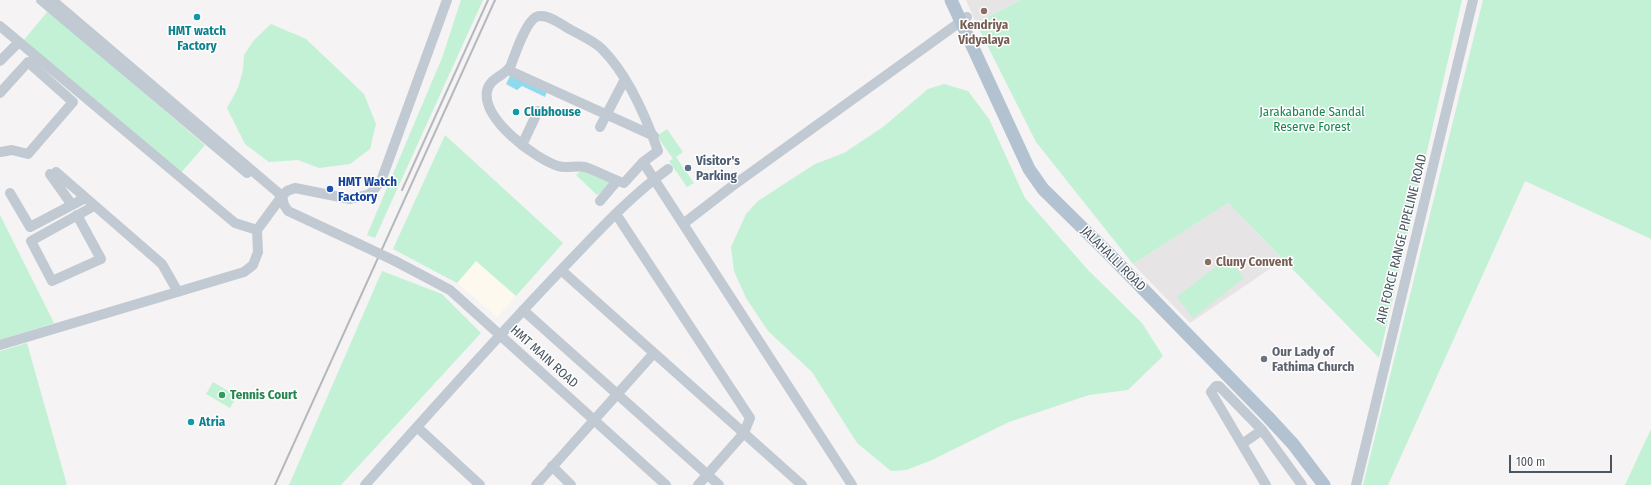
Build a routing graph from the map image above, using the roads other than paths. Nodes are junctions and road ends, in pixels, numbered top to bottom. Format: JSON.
{"nodes":[{"id":1,"x":41,"y":0,"type":"edge"},
{"id":2,"x":52,"y":0,"type":"edge"},
{"id":3,"x":447,"y":0,"type":"edge"},
{"id":4,"x":951,"y":0,"type":"edge"},
{"id":5,"x":960,"y":0,"type":"edge"},
{"id":6,"x":1473,"y":0,"type":"edge"},
{"id":7,"x":964,"y":19,"type":"junction"},
{"id":8,"x":0,"y":26,"type":"edge"},
{"id":9,"x":19,"y":42,"type":"junction"},
{"id":10,"x":0,"y":60,"type":"edge"},
{"id":11,"x":508,"y":70,"type":"junction"},
{"id":12,"x":625,"y":80,"type":"junction"},
{"id":13,"x":0,"y":92,"type":"edge"},
{"id":14,"x":538,"y":111,"type":"dead end"},
{"id":15,"x":607,"y":115,"type":"junction"},
{"id":16,"x":600,"y":127,"type":"dead end"},
{"id":17,"x":654,"y":136,"type":"junction"},
{"id":18,"x":522,"y":146,"type":"junction"},
{"id":19,"x":0,"y":152,"type":"edge"},
{"id":20,"x":643,"y":162,"type":"junction"},
{"id":21,"x":668,"y":169,"type":"dead end"},
{"id":22,"x":259,"y":178,"type":"junction"},
{"id":23,"x":654,"y":178,"type":"junction"},
{"id":24,"x":617,"y":181,"type":"junction"},
{"id":25,"x":10,"y":193,"type":"dead end"},
{"id":26,"x":282,"y":196,"type":"junction"},
{"id":27,"x":85,"y":198,"type":"junction"},
{"id":28,"x":600,"y":201,"type":"dead end"},
{"id":29,"x":72,"y":205,"type":"junction"},
{"id":30,"x":94,"y":206,"type":"junction"},
{"id":31,"x":616,"y":214,"type":"junction"},
{"id":32,"x":77,"y":215,"type":"junction"},
{"id":33,"x":1079,"y":220,"type":"junction"},
{"id":34,"x":683,"y":224,"type":"junction"},
{"id":35,"x":257,"y":230,"type":"junction"},
{"id":36,"x":561,"y":270,"type":"junction"},
{"id":37,"x":178,"y":292,"type":"junction"},
{"id":38,"x":523,"y":310,"type":"junction"},
{"id":39,"x":499,"y":334,"type":"junction"},
{"id":40,"x":0,"y":345,"type":"edge"},
{"id":41,"x":654,"y":353,"type":"junction"},
{"id":42,"x":617,"y":394,"type":"junction"},
{"id":43,"x":593,"y":420,"type":"junction"},
{"id":44,"x":417,"y":427,"type":"junction"},
{"id":45,"x":1262,"y":430,"type":"junction"},
{"id":46,"x":744,"y":433,"type":"junction"},
{"id":47,"x":1242,"y":444,"type":"junction"},
{"id":48,"x":552,"y":466,"type":"junction"},
{"id":49,"x":707,"y":474,"type":"junction"},
{"id":50,"x":365,"y":485,"type":"edge"},
{"id":51,"x":480,"y":485,"type":"edge"},
{"id":52,"x":536,"y":485,"type":"edge"},
{"id":53,"x":572,"y":485,"type":"edge"},
{"id":54,"x":666,"y":485,"type":"edge"},
{"id":55,"x":698,"y":485,"type":"edge"},
{"id":56,"x":719,"y":485,"type":"edge"},
{"id":57,"x":802,"y":485,"type":"edge"},
{"id":58,"x":852,"y":485,"type":"edge"},
{"id":59,"x":1266,"y":485,"type":"edge"},
{"id":60,"x":1302,"y":485,"type":"edge"},
{"id":61,"x":1324,"y":485,"type":"edge"},
{"id":62,"x":1332,"y":485,"type":"edge"},
{"id":63,"x":1356,"y":485,"type":"edge"}],
"edges":[{"from":1,"to":22,"type":"street"},
{"from":2,"to":22,"type":"street"},
{"from":3,"to":26,"type":"street"},
{"from":4,"to":7,"type":"main road","name":"JALAHALLI ROAD"},
{"from":5,"to":7,"type":"main road"},
{"from":6,"to":63,"type":"street","name":"AIR FORCE RANGE PIPELINE ROAD"},
{"from":7,"to":33,"type":"main road","name":"JALAHALLI ROAD"},
{"from":7,"to":34,"type":"street"},
{"from":8,"to":9,"type":"street"},
{"from":9,"to":10,"type":"street"},
{"from":9,"to":35,"type":"street"},
{"from":11,"to":12,"type":"street"},
{"from":11,"to":15,"type":"street"},
{"from":11,"to":18,"type":"street"},
{"from":12,"to":15,"type":"street"},
{"from":12,"to":17,"type":"street"},
{"from":13,"to":19,"type":"street"},
{"from":14,"to":18,"type":"street"},
{"from":15,"to":16,"type":"street"},
{"from":15,"to":17,"type":"street"},
{"from":17,"to":20,"type":"street"},
{"from":18,"to":24,"type":"street"},
{"from":20,"to":23,"type":"street"},
{"from":20,"to":24,"type":"street"},
{"from":21,"to":23,"type":"street"},
{"from":22,"to":26,"type":"street","name":"HMT MAIN ROAD"},
{"from":23,"to":31,"type":"street"},
{"from":23,"to":34,"type":"street"},
{"from":24,"to":28,"type":"street"},
{"from":25,"to":29,"type":"street"},
{"from":26,"to":35,"type":"street"},
{"from":26,"to":39,"type":"street","name":"HMT MAIN ROAD","bridge":true},
{"from":27,"to":29,"type":"street"},
{"from":27,"to":29,"type":"street"},
{"from":27,"to":30,"type":"street"},
{"from":30,"to":32,"type":"street"},
{"from":30,"to":37,"type":"street"},
{"from":31,"to":36,"type":"street"},
{"from":31,"to":46,"type":"street"},
{"from":32,"to":32,"type":"street"},
{"from":33,"to":61,"type":"main road","name":"JALAHALLI ROAD"},
{"from":33,"to":62,"type":"main road"},
{"from":34,"to":58,"type":"street"},
{"from":35,"to":37,"type":"street"},
{"from":36,"to":38,"type":"street"},
{"from":36,"to":41,"type":"street"},
{"from":37,"to":40,"type":"street"},
{"from":38,"to":39,"type":"street"},
{"from":38,"to":42,"type":"street"},
{"from":39,"to":43,"type":"street","name":"HMT MAIN ROAD"},
{"from":39,"to":44,"type":"street"},
{"from":41,"to":42,"type":"street"},
{"from":41,"to":46,"type":"street"},
{"from":42,"to":43,"type":"street"},
{"from":42,"to":49,"type":"street"},
{"from":43,"to":48,"type":"street"},
{"from":43,"to":54,"type":"street","name":"HMT MAIN ROAD"},
{"from":44,"to":50,"type":"street"},
{"from":44,"to":51,"type":"street"},
{"from":45,"to":47,"type":"street"},
{"from":45,"to":47,"type":"street"},
{"from":45,"to":60,"type":"street"},
{"from":46,"to":49,"type":"street"},
{"from":46,"to":57,"type":"street"},
{"from":47,"to":59,"type":"street"},
{"from":48,"to":52,"type":"street"},
{"from":48,"to":53,"type":"street"},
{"from":49,"to":55,"type":"street"},
{"from":49,"to":56,"type":"street"}]}
